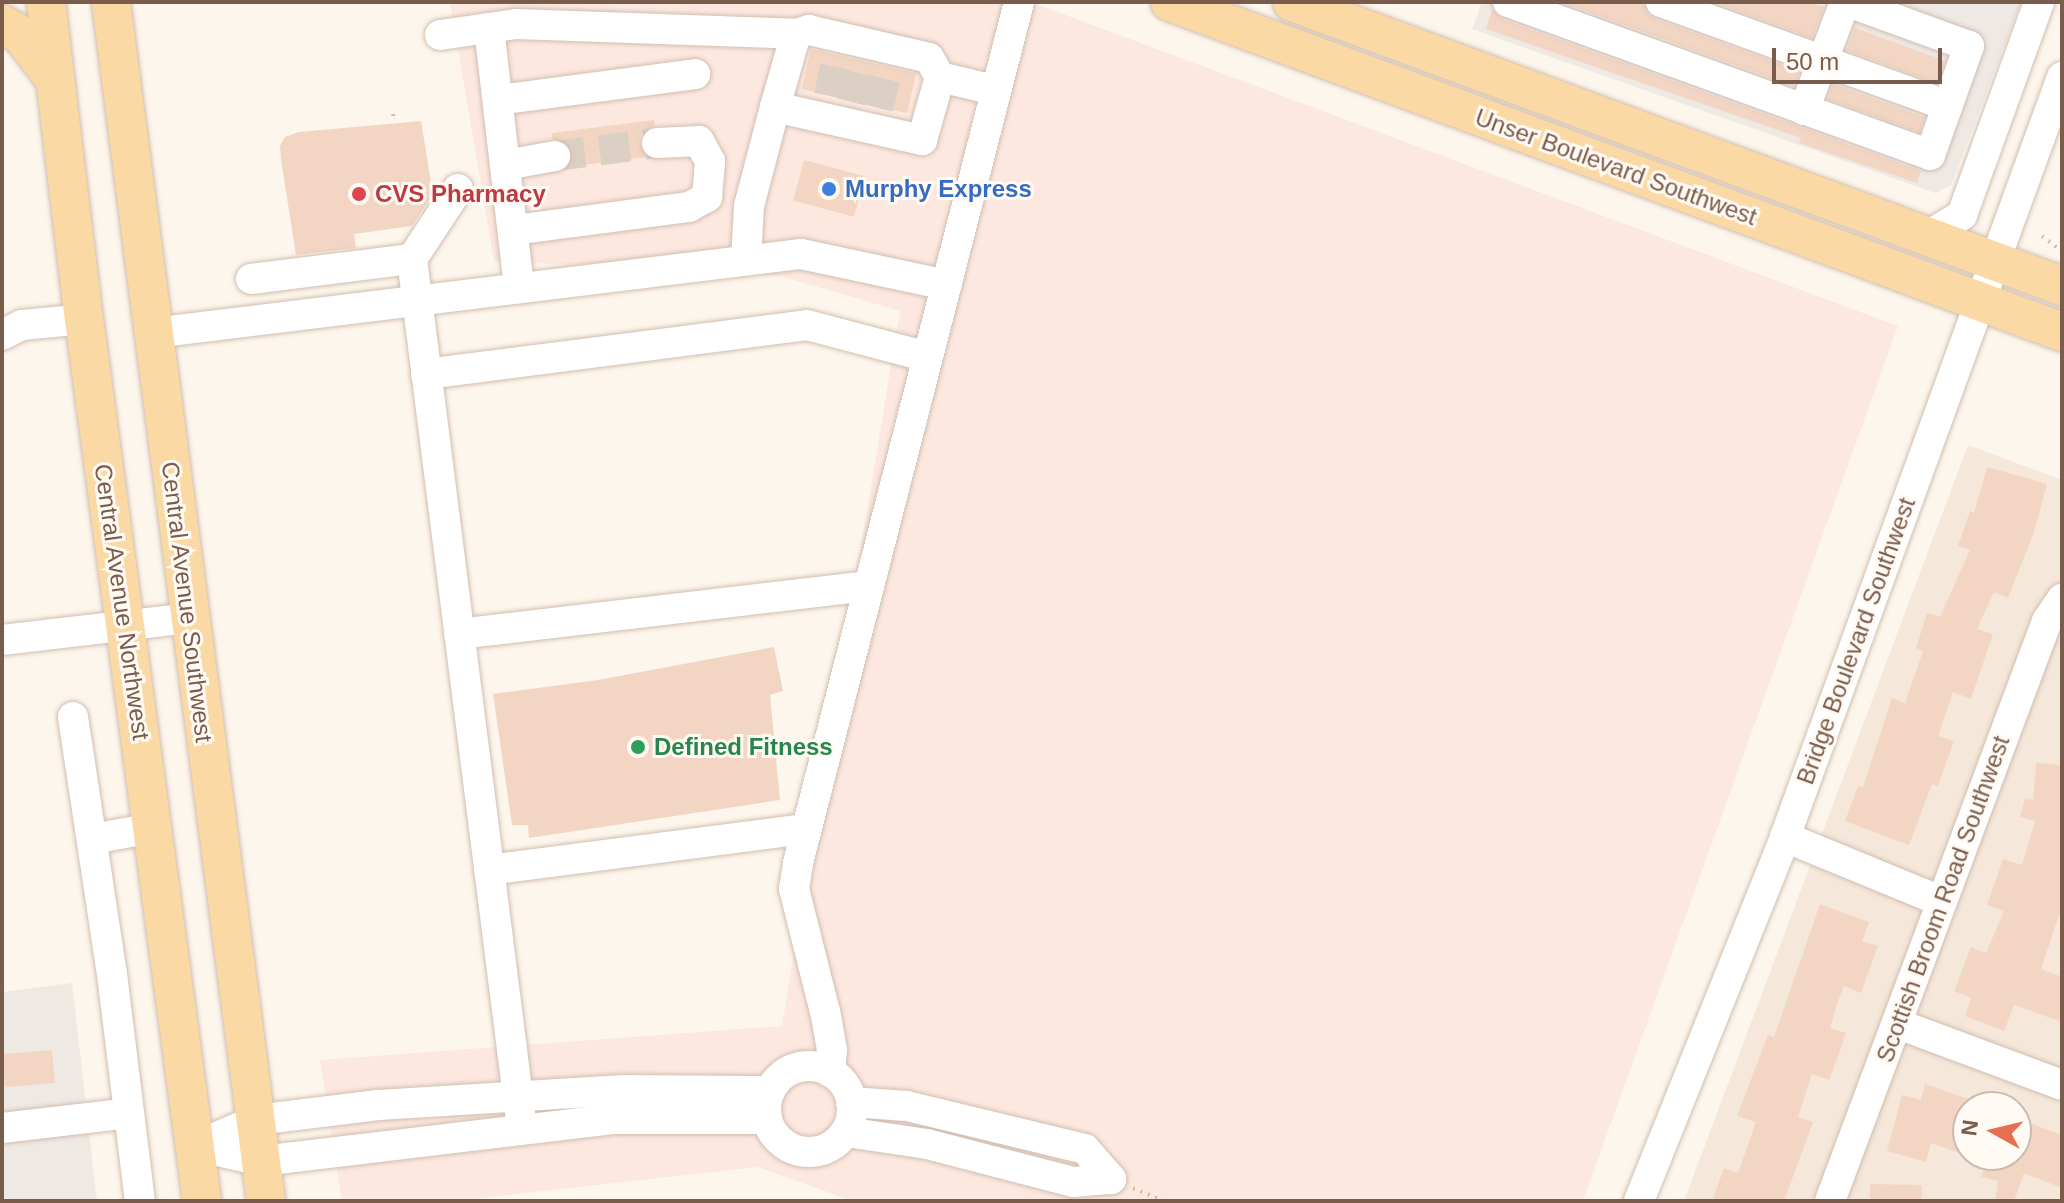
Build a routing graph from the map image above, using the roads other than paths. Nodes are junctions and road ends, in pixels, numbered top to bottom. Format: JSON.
{"nodes":[{"id":1,"x":46,"y":2,"type":"edge"},
{"id":2,"x":111,"y":2,"type":"edge"},
{"id":3,"x":1019,"y":2,"type":"edge"},
{"id":4,"x":1170,"y":2,"type":"edge"},
{"id":5,"x":1508,"y":2,"type":"edge"},
{"id":6,"x":1661,"y":2,"type":"edge"},
{"id":7,"x":1847,"y":2,"type":"edge"},
{"id":8,"x":2039,"y":2,"type":"edge"},
{"id":9,"x":1304,"y":4,"type":"edge"},
{"id":10,"x":2,"y":24,"type":"edge"},
{"id":11,"x":489,"y":28,"type":"junction"},
{"id":12,"x":796,"y":34,"type":"junction"},
{"id":13,"x":440,"y":35,"type":"dead end"},
{"id":14,"x":1969,"y":46,"type":"junction"},
{"id":15,"x":1824,"y":61,"type":"junction"},
{"id":16,"x":2017,"y":63,"type":"junction"},
{"id":17,"x":695,"y":74,"type":"dead end"},
{"id":18,"x":940,"y":77,"type":"junction"},
{"id":19,"x":2062,"y":77,"type":"edge"},
{"id":20,"x":56,"y":80,"type":"junction"},
{"id":21,"x":994,"y":90,"type":"junction"},
{"id":22,"x":498,"y":100,"type":"junction"},
{"id":23,"x":1948,"y":106,"type":"junction"},
{"id":24,"x":775,"y":107,"type":"junction"},
{"id":25,"x":1804,"y":110,"type":"junction"},
{"id":26,"x":657,"y":143,"type":"tunnel mouth"},
{"id":27,"x":555,"y":156,"type":"tunnel mouth"},
{"id":28,"x":505,"y":165,"type":"junction"},
{"id":29,"x":458,"y":189,"type":"dead end"},
{"id":30,"x":512,"y":223,"type":"junction"},
{"id":31,"x":1929,"y":235,"type":"junction"},
{"id":32,"x":412,"y":259,"type":"junction"},
{"id":33,"x":746,"y":260,"type":"junction"},
{"id":34,"x":1995,"y":261,"type":"junction"},
{"id":35,"x":251,"y":279,"type":"dead end"},
{"id":36,"x":947,"y":285,"type":"junction"},
{"id":37,"x":2062,"y":286,"type":"edge"},
{"id":38,"x":519,"y":288,"type":"junction"},
{"id":39,"x":417,"y":301,"type":"junction"},
{"id":40,"x":1979,"y":302,"type":"junction"},
{"id":41,"x":84,"y":319,"type":"junction"},
{"id":42,"x":2062,"y":332,"type":"edge"},
{"id":43,"x":153,"y":333,"type":"junction"},
{"id":44,"x":2,"y":335,"type":"edge"},
{"id":45,"x":928,"y":357,"type":"junction"},
{"id":46,"x":426,"y":374,"type":"junction"},
{"id":47,"x":869,"y":586,"type":"junction"},
{"id":48,"x":2062,"y":599,"type":"edge"},
{"id":49,"x":189,"y":618,"type":"junction"},
{"id":50,"x":126,"y":622,"type":"junction"},
{"id":51,"x":459,"y":634,"type":"junction"},
{"id":52,"x":2,"y":640,"type":"edge"},
{"id":53,"x":73,"y":717,"type":"dead end"},
{"id":54,"x":153,"y":828,"type":"junction"},
{"id":55,"x":806,"y":829,"type":"junction"},
{"id":56,"x":1785,"y":837,"type":"junction"},
{"id":57,"x":92,"y":839,"type":"junction"},
{"id":58,"x":489,"y":870,"type":"junction"},
{"id":59,"x":1940,"y":901,"type":"junction"},
{"id":60,"x":1898,"y":1024,"type":"junction"},
{"id":61,"x":820,"y":1069,"type":"junction"},
{"id":62,"x":2062,"y":1085,"type":"edge"},
{"id":63,"x":518,"y":1096,"type":"junction"},
{"id":64,"x":851,"y":1102,"type":"junction"},
{"id":65,"x":768,"y":1105,"type":"junction"},
{"id":66,"x":129,"y":1113,"type":"junction"},
{"id":67,"x":256,"y":1120,"type":"junction"},
{"id":68,"x":2,"y":1128,"type":"edge"},
{"id":69,"x":522,"y":1128,"type":"junction"},
{"id":70,"x":846,"y":1132,"type":"junction"},
{"id":71,"x":196,"y":1146,"type":"junction"},
{"id":72,"x":261,"y":1161,"type":"junction"},
{"id":73,"x":140,"y":1201,"type":"edge"},
{"id":74,"x":202,"y":1201,"type":"edge"},
{"id":75,"x":266,"y":1201,"type":"edge"},
{"id":76,"x":1639,"y":1201,"type":"edge"},
{"id":77,"x":1830,"y":1201,"type":"edge"}],
"edges":[{"from":1,"to":20,"type":"main road","name":"Central Avenue Northwest"},
{"from":2,"to":43,"type":"main road","name":"Central Avenue Southwest"},
{"from":3,"to":21,"type":"street"},
{"from":4,"to":40,"type":"main road","name":"Unser Boulevard Southwest"},
{"from":5,"to":25,"type":"street"},
{"from":6,"to":15,"type":"street"},
{"from":7,"to":14,"type":"street"},
{"from":7,"to":15,"type":"street"},
{"from":8,"to":16,"type":"street"},
{"from":9,"to":31,"type":"main road","name":"Unser Boulevard Southwest"},
{"from":10,"to":20,"type":"main road"},
{"from":11,"to":12,"type":"street"},
{"from":11,"to":13,"type":"street"},
{"from":11,"to":22,"type":"street"},
{"from":12,"to":18,"type":"street"},
{"from":12,"to":24,"type":"street"},
{"from":14,"to":16,"type":"street"},
{"from":14,"to":23,"type":"street"},
{"from":15,"to":23,"type":"street"},
{"from":15,"to":25,"type":"street"},
{"from":16,"to":31,"type":"street"},
{"from":17,"to":22,"type":"street"},
{"from":18,"to":21,"type":"street"},
{"from":18,"to":24,"type":"street"},
{"from":19,"to":34,"type":"street","name":"Bridge Boulevard Southwest"},
{"from":20,"to":41,"type":"main road","name":"Central Avenue Northwest"},
{"from":21,"to":36,"type":"street"},
{"from":22,"to":28,"type":"street"},
{"from":23,"to":25,"type":"street"},
{"from":24,"to":33,"type":"street"},
{"from":26,"to":30,"type":"street"},
{"from":27,"to":28,"type":"street"},
{"from":28,"to":30,"type":"street"},
{"from":29,"to":32,"type":"street"},
{"from":30,"to":38,"type":"street"},
{"from":31,"to":34,"type":"main road","name":"Unser Boulevard Southwest"},
{"from":32,"to":35,"type":"street"},
{"from":32,"to":39,"type":"street"},
{"from":33,"to":36,"type":"street"},
{"from":33,"to":38,"type":"street"},
{"from":34,"to":37,"type":"main road","name":"Unser Boulevard Southwest"},
{"from":34,"to":40,"type":"street","name":"Bridge Boulevard Southwest"},
{"from":36,"to":45,"type":"street"},
{"from":38,"to":39,"type":"street"},
{"from":39,"to":43,"type":"street"},
{"from":39,"to":46,"type":"street"},
{"from":40,"to":42,"type":"main road","name":"Unser Boulevard Southwest"},
{"from":40,"to":56,"type":"street","name":"Bridge Boulevard Southwest"},
{"from":41,"to":44,"type":"street"},
{"from":41,"to":50,"type":"main road","name":"Central Avenue Northwest"},
{"from":43,"to":49,"type":"main road","name":"Central Avenue Southwest"},
{"from":45,"to":46,"type":"street"},
{"from":45,"to":47,"type":"street"},
{"from":46,"to":51,"type":"street"},
{"from":47,"to":51,"type":"street"},
{"from":47,"to":55,"type":"street"},
{"from":48,"to":59,"type":"street","name":"Scottish Broom Road Southwest"},
{"from":49,"to":50,"type":"street"},
{"from":49,"to":67,"type":"main road","name":"Central Avenue Southwest"},
{"from":50,"to":52,"type":"street"},
{"from":50,"to":54,"type":"main road","name":"Central Avenue Northwest"},
{"from":51,"to":58,"type":"street"},
{"from":53,"to":57,"type":"street"},
{"from":54,"to":57,"type":"street"},
{"from":54,"to":71,"type":"main road","name":"Central Avenue Northwest"},
{"from":55,"to":58,"type":"street"},
{"from":55,"to":61,"type":"street"},
{"from":56,"to":59,"type":"street"},
{"from":56,"to":76,"type":"street","name":"Bridge Boulevard Southwest"},
{"from":57,"to":66,"type":"street"},
{"from":58,"to":63,"type":"street"},
{"from":59,"to":60,"type":"street","name":"Scottish Broom Road Southwest"},
{"from":60,"to":62,"type":"street"},
{"from":60,"to":77,"type":"street","name":"Scottish Broom Road Southwest"},
{"from":61,"to":64,"type":"street"},
{"from":61,"to":65,"type":"street"},
{"from":63,"to":65,"type":"street"},
{"from":63,"to":67,"type":"street"},
{"from":63,"to":69,"type":"street"},
{"from":64,"to":70,"type":"street"},
{"from":64,"to":70,"type":"street"},
{"from":65,"to":69,"type":"street"},
{"from":65,"to":70,"type":"street"},
{"from":66,"to":68,"type":"street"},
{"from":66,"to":73,"type":"street"},
{"from":67,"to":71,"type":"street"},
{"from":67,"to":72,"type":"main road","name":"Central Avenue Southwest"},
{"from":69,"to":72,"type":"street"},
{"from":71,"to":72,"type":"street"},
{"from":71,"to":74,"type":"main road","name":"Central Avenue Northwest"},
{"from":72,"to":75,"type":"main road","name":"Central Avenue Southwest"}]}
